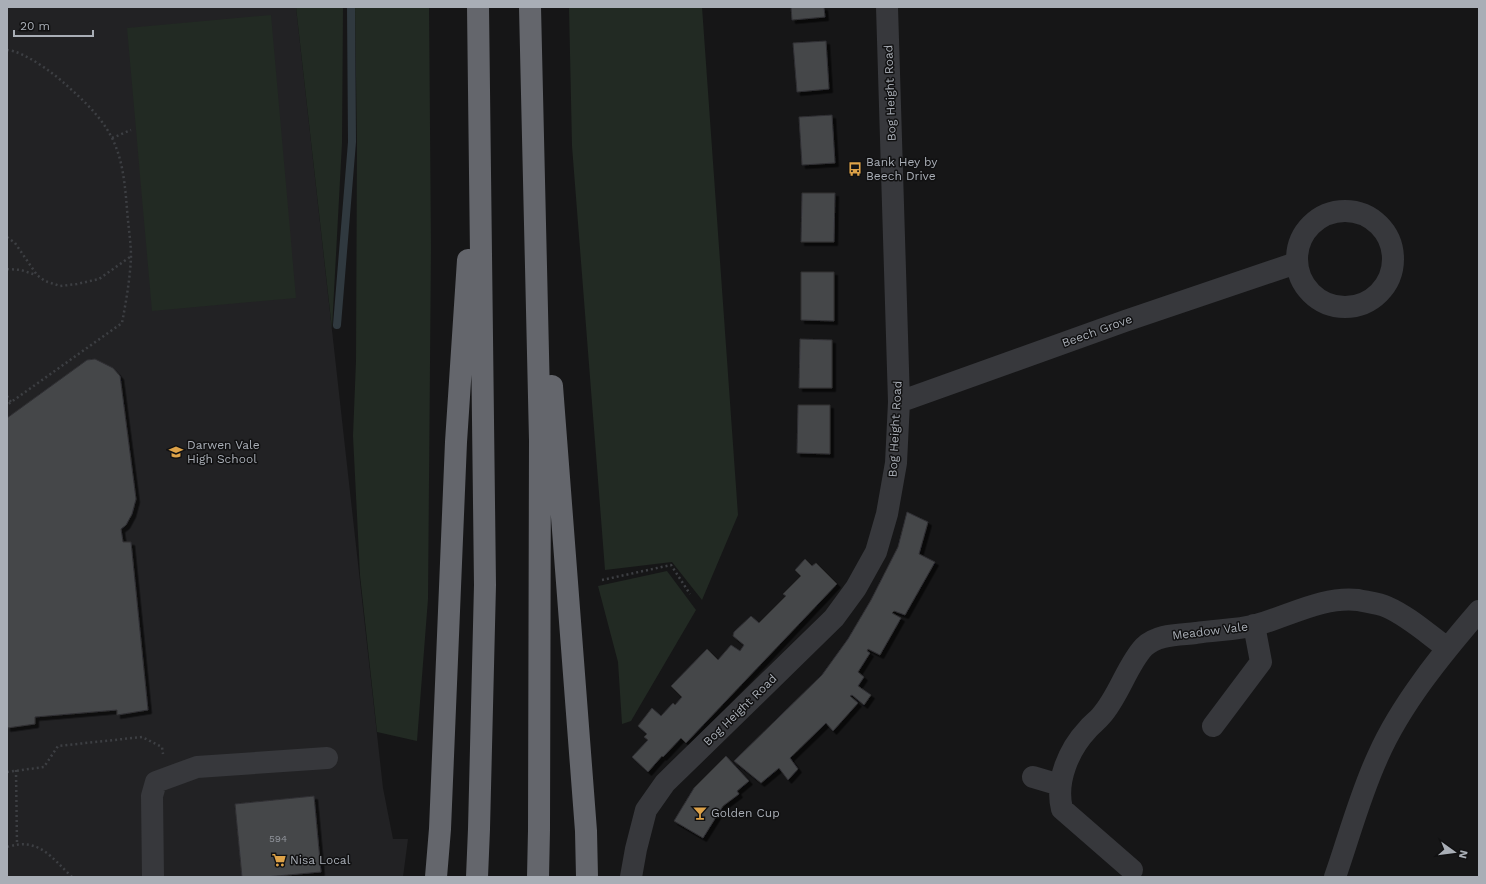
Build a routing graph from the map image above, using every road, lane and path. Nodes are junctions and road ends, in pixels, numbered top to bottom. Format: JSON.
{"nodes":[{"id":1,"x":478,"y":7,"type":"edge"},
{"id":2,"x":530,"y":7,"type":"edge"},
{"id":3,"x":887,"y":7,"type":"edge"},
{"id":4,"x":7,"y":50,"type":"edge"},
{"id":5,"x":479,"y":81,"type":"junction"},
{"id":6,"x":533,"y":122,"type":"junction"},
{"id":7,"x":131,"y":130,"type":"dead end"},
{"id":8,"x":112,"y":138,"type":"junction"},
{"id":9,"x":7,"y":237,"type":"edge"},
{"id":10,"x":131,"y":257,"type":"junction"},
{"id":11,"x":1296,"y":263,"type":"junction"},
{"id":12,"x":7,"y":269,"type":"edge"},
{"id":13,"x":37,"y":275,"type":"junction"},
{"id":14,"x":7,"y":396,"type":"edge"},
{"id":15,"x":11,"y":402,"type":"junction"},
{"id":16,"x":899,"y":402,"type":"junction"},
{"id":17,"x":7,"y":405,"type":"edge"},
{"id":18,"x":602,"y":580,"type":"dead end"},
{"id":19,"x":690,"y":594,"type":"dead end"},
{"id":20,"x":1479,"y":611,"type":"edge"},
{"id":21,"x":1254,"y":626,"type":"junction"},
{"id":22,"x":1447,"y":648,"type":"junction"},
{"id":23,"x":1213,"y":726,"type":"dead end"},
{"id":24,"x":326,"y":758,"type":"dead end"},
{"id":25,"x":16,"y":770,"type":"junction"},
{"id":26,"x":7,"y":772,"type":"edge"},
{"id":27,"x":170,"y":777,"type":"junction"},
{"id":28,"x":1033,"y":777,"type":"dead end"},
{"id":29,"x":1060,"y":785,"type":"junction"},
{"id":30,"x":17,"y":844,"type":"junction"},
{"id":31,"x":7,"y":846,"type":"edge"},
{"id":32,"x":1132,"y":870,"type":"dead end"},
{"id":33,"x":72,"y":877,"type":"edge"},
{"id":34,"x":153,"y":877,"type":"edge"},
{"id":35,"x":436,"y":877,"type":"edge"},
{"id":36,"x":477,"y":877,"type":"edge"},
{"id":37,"x":538,"y":877,"type":"edge"},
{"id":38,"x":587,"y":877,"type":"edge"},
{"id":39,"x":631,"y":877,"type":"edge"},
{"id":40,"x":1335,"y":877,"type":"edge"}],
"edges":[{"from":1,"to":5,"type":"highway"},
{"from":2,"to":6,"type":"highway"},
{"from":3,"to":16,"type":"street","name":"Bog Height Road"},
{"from":4,"to":8,"type":"path"},
{"from":5,"to":35,"type":"highway"},
{"from":5,"to":36,"type":"highway"},
{"from":6,"to":37,"type":"highway"},
{"from":6,"to":38,"type":"highway"},
{"from":7,"to":8,"type":"path"},
{"from":8,"to":10,"type":"path"},
{"from":9,"to":13,"type":"path"},
{"from":10,"to":13,"type":"path"},
{"from":10,"to":15,"type":"path"},
{"from":11,"to":11,"type":"street"},
{"from":11,"to":16,"type":"street","name":"Beech Grove"},
{"from":12,"to":13,"type":"path"},
{"from":14,"to":15,"type":"path"},
{"from":15,"to":17,"type":"path"},
{"from":16,"to":39,"type":"street","name":"Bog Height Road"},
{"from":18,"to":19,"type":"path"},
{"from":20,"to":22,"type":"street"},
{"from":21,"to":22,"type":"street","name":"Meadow Vale"},
{"from":21,"to":23,"type":"street"},
{"from":21,"to":29,"type":"street","name":"Meadow Vale"},
{"from":22,"to":40,"type":"street"},
{"from":24,"to":27,"type":"street"},
{"from":25,"to":26,"type":"path"},
{"from":25,"to":27,"type":"path"},
{"from":25,"to":30,"type":"path"},
{"from":27,"to":34,"type":"street"},
{"from":28,"to":29,"type":"street"},
{"from":29,"to":32,"type":"street","name":"Meadow Vale"},
{"from":30,"to":31,"type":"path"},
{"from":30,"to":33,"type":"path"}]}
